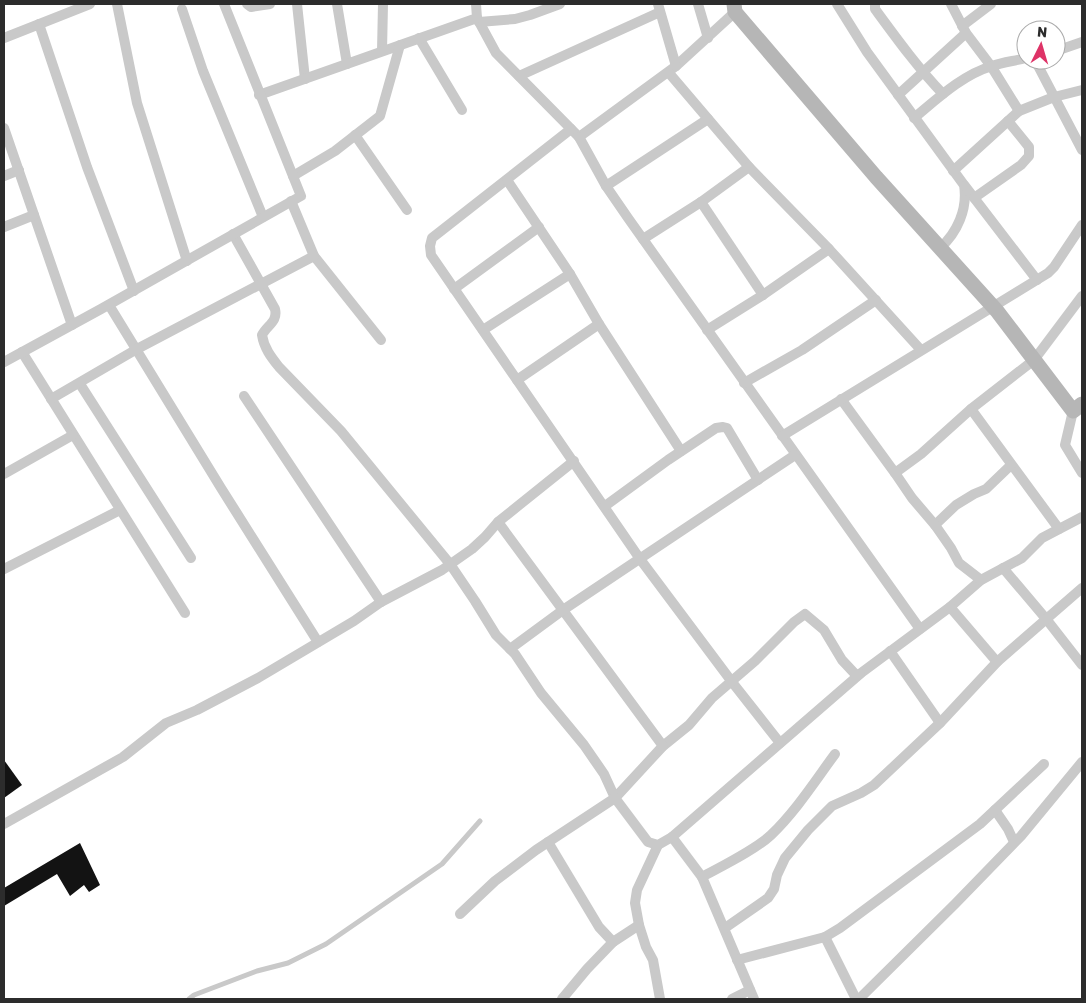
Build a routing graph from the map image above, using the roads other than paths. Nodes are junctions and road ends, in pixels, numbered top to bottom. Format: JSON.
{"nodes":[{"id":1,"x":90,"y":4,"type":"edge"},
{"id":2,"x":117,"y":4,"type":"edge"},
{"id":3,"x":224,"y":4,"type":"edge"},
{"id":4,"x":247,"y":4,"type":"edge"},
{"id":5,"x":270,"y":4,"type":"edge"},
{"id":6,"x":297,"y":4,"type":"edge"},
{"id":7,"x":336,"y":4,"type":"edge"},
{"id":8,"x":385,"y":4,"type":"edge"},
{"id":9,"x":476,"y":4,"type":"edge"},
{"id":10,"x":560,"y":4,"type":"edge"},
{"id":11,"x":698,"y":4,"type":"edge"},
{"id":12,"x":837,"y":4,"type":"edge"},
{"id":13,"x":874,"y":4,"type":"edge"},
{"id":14,"x":951,"y":4,"type":"edge"},
{"id":15,"x":991,"y":4,"type":"edge"},
{"id":16,"x":659,"y":8,"type":"edge"},
{"id":17,"x":734,"y":8,"type":"edge"},
{"id":18,"x":182,"y":10,"type":"dead end"},
{"id":19,"x":478,"y":20,"type":"junction"},
{"id":20,"x":39,"y":24,"type":"junction"},
{"id":21,"x":964,"y":29,"type":"junction"},
{"id":22,"x":4,"y":38,"type":"edge"},
{"id":23,"x":418,"y":38,"type":"junction"},
{"id":24,"x":708,"y":38,"type":"junction"},
{"id":25,"x":1082,"y":42,"type":"edge"},
{"id":26,"x":400,"y":45,"type":"junction"},
{"id":27,"x":1066,"y":48,"type":"edge"},
{"id":28,"x":382,"y":51,"type":"junction"},
{"id":29,"x":1016,"y":60,"type":"edge"},
{"id":30,"x":346,"y":64,"type":"junction"},
{"id":31,"x":991,"y":66,"type":"junction"},
{"id":32,"x":672,"y":70,"type":"junction"},
{"id":33,"x":1040,"y":70,"type":"edge"},
{"id":34,"x":923,"y":73,"type":"junction"},
{"id":35,"x":519,"y":76,"type":"junction"},
{"id":36,"x":305,"y":79,"type":"junction"},
{"id":37,"x":1081,"y":92,"type":"edge"},
{"id":38,"x":943,"y":94,"type":"junction"},
{"id":39,"x":259,"y":95,"type":"junction"},
{"id":40,"x":898,"y":95,"type":"junction"},
{"id":41,"x":1054,"y":97,"type":"junction"},
{"id":42,"x":462,"y":110,"type":"dead end"},
{"id":43,"x":1020,"y":111,"type":"junction"},
{"id":44,"x":914,"y":118,"type":"junction"},
{"id":45,"x":708,"y":119,"type":"junction"},
{"id":46,"x":1008,"y":121,"type":"junction"},
{"id":47,"x":4,"y":128,"type":"edge"},
{"id":48,"x":575,"y":133,"type":"junction"},
{"id":49,"x":356,"y":135,"type":"junction"},
{"id":50,"x":1082,"y":150,"type":"edge"},
{"id":51,"x":749,"y":168,"type":"junction"},
{"id":52,"x":19,"y":170,"type":"junction"},
{"id":53,"x":954,"y":171,"type":"junction"},
{"id":54,"x":4,"y":176,"type":"edge"},
{"id":55,"x":293,"y":176,"type":"junction"},
{"id":56,"x":507,"y":180,"type":"junction"},
{"id":57,"x":964,"y":185,"type":"junction"},
{"id":58,"x":606,"y":186,"type":"junction"},
{"id":59,"x":974,"y":198,"type":"junction"},
{"id":60,"x":291,"y":201,"type":"junction"},
{"id":61,"x":700,"y":202,"type":"junction"},
{"id":62,"x":407,"y":210,"type":"dead end"},
{"id":63,"x":34,"y":215,"type":"junction"},
{"id":64,"x":263,"y":217,"type":"junction"},
{"id":65,"x":1082,"y":224,"type":"edge"},
{"id":66,"x":4,"y":227,"type":"edge"},
{"id":67,"x":539,"y":227,"type":"junction"},
{"id":68,"x":233,"y":234,"type":"junction"},
{"id":69,"x":643,"y":239,"type":"junction"},
{"id":70,"x":940,"y":248,"type":"junction"},
{"id":71,"x":829,"y":249,"type":"junction"},
{"id":72,"x":314,"y":256,"type":"junction"},
{"id":73,"x":187,"y":261,"type":"junction"},
{"id":74,"x":570,"y":274,"type":"junction"},
{"id":75,"x":1036,"y":280,"type":"junction"},
{"id":76,"x":262,"y":284,"type":"junction"},
{"id":77,"x":454,"y":289,"type":"junction"},
{"id":78,"x":134,"y":291,"type":"junction"},
{"id":79,"x":763,"y":295,"type":"junction"},
{"id":80,"x":1082,"y":296,"type":"edge"},
{"id":81,"x":876,"y":300,"type":"junction"},
{"id":82,"x":109,"y":304,"type":"junction"},
{"id":83,"x":993,"y":306,"type":"junction"},
{"id":84,"x":599,"y":324,"type":"junction"},
{"id":85,"x":72,"y":325,"type":"junction"},
{"id":86,"x":483,"y":330,"type":"junction"},
{"id":87,"x":707,"y":330,"type":"junction"},
{"id":88,"x":381,"y":340,"type":"dead end"},
{"id":89,"x":137,"y":349,"type":"junction"},
{"id":90,"x":921,"y":350,"type":"junction"},
{"id":91,"x":22,"y":352,"type":"junction"},
{"id":92,"x":1034,"y":360,"type":"junction"},
{"id":93,"x":4,"y":362,"type":"edge"},
{"id":94,"x":517,"y":380,"type":"junction"},
{"id":95,"x":744,"y":383,"type":"junction"},
{"id":96,"x":80,"y":384,"type":"junction"},
{"id":97,"x":244,"y":396,"type":"dead end"},
{"id":98,"x":51,"y":399,"type":"junction"},
{"id":99,"x":841,"y":400,"type":"junction"},
{"id":100,"x":1078,"y":408,"type":"edge"},
{"id":101,"x":971,"y":409,"type":"junction"},
{"id":102,"x":73,"y":435,"type":"junction"},
{"id":103,"x":782,"y":436,"type":"junction"},
{"id":104,"x":681,"y":451,"type":"junction"},
{"id":105,"x":796,"y":455,"type":"junction"},
{"id":106,"x":574,"y":461,"type":"junction"},
{"id":107,"x":1011,"y":465,"type":"junction"},
{"id":108,"x":895,"y":473,"type":"junction"},
{"id":109,"x":1082,"y":473,"type":"edge"},
{"id":110,"x":4,"y":474,"type":"edge"},
{"id":111,"x":758,"y":480,"type":"junction"},
{"id":112,"x":605,"y":506,"type":"junction"},
{"id":113,"x":120,"y":510,"type":"junction"},
{"id":114,"x":1082,"y":517,"type":"edge"},
{"id":115,"x":498,"y":522,"type":"junction"},
{"id":116,"x":935,"y":525,"type":"junction"},
{"id":117,"x":1059,"y":529,"type":"junction"},
{"id":118,"x":191,"y":558,"type":"dead end"},
{"id":119,"x":640,"y":559,"type":"junction"},
{"id":120,"x":450,"y":564,"type":"junction"},
{"id":121,"x":1003,"y":568,"type":"junction"},
{"id":122,"x":4,"y":569,"type":"edge"},
{"id":123,"x":981,"y":580,"type":"junction"},
{"id":124,"x":1082,"y":588,"type":"edge"},
{"id":125,"x":381,"y":602,"type":"junction"},
{"id":126,"x":950,"y":607,"type":"junction"},
{"id":127,"x":563,"y":610,"type":"junction"},
{"id":128,"x":185,"y":613,"type":"dead end"},
{"id":129,"x":1047,"y":620,"type":"junction"},
{"id":130,"x":920,"y":630,"type":"junction"},
{"id":131,"x":318,"y":642,"type":"junction"},
{"id":132,"x":510,"y":649,"type":"junction"},
{"id":133,"x":890,"y":651,"type":"junction"},
{"id":134,"x":998,"y":662,"type":"junction"},
{"id":135,"x":1082,"y":665,"type":"edge"},
{"id":136,"x":860,"y":674,"type":"junction"},
{"id":137,"x":732,"y":682,"type":"junction"},
{"id":138,"x":940,"y":723,"type":"junction"},
{"id":139,"x":780,"y":743,"type":"junction"},
{"id":140,"x":663,"y":746,"type":"junction"},
{"id":141,"x":835,"y":754,"type":"dead end"},
{"id":142,"x":1082,"y":762,"type":"edge"},
{"id":143,"x":1044,"y":764,"type":"dead end"},
{"id":144,"x":615,"y":798,"type":"junction"},
{"id":145,"x":995,"y":810,"type":"junction"},
{"id":146,"x":480,"y":821,"type":"dead end"},
{"id":147,"x":4,"y":824,"type":"edge"},
{"id":148,"x":672,"y":837,"type":"junction"},
{"id":149,"x":548,"y":842,"type":"junction"},
{"id":150,"x":1014,"y":842,"type":"junction"},
{"id":151,"x":658,"y":845,"type":"junction"},
{"id":152,"x":702,"y":877,"type":"junction"},
{"id":153,"x":460,"y":914,"type":"dead end"},
{"id":154,"x":639,"y":925,"type":"junction"},
{"id":155,"x":725,"y":928,"type":"junction"},
{"id":156,"x":825,"y":936,"type":"junction"},
{"id":157,"x":613,"y":942,"type":"junction"},
{"id":158,"x":737,"y":960,"type":"junction"},
{"id":159,"x":752,"y":994,"type":"edge"},
{"id":160,"x":189,"y":999,"type":"edge"},
{"id":161,"x":562,"y":999,"type":"edge"},
{"id":162,"x":660,"y":999,"type":"edge"},
{"id":163,"x":732,"y":999,"type":"edge"},
{"id":164,"x":858,"y":999,"type":"edge"}],
"edges":[{"from":1,"to":20,"type":"street"},
{"from":2,"to":73,"type":"street"},
{"from":3,"to":39,"type":"street"},
{"from":4,"to":5,"type":"street"},
{"from":6,"to":36,"type":"street"},
{"from":7,"to":30,"type":"street"},
{"from":8,"to":28,"type":"street"},
{"from":9,"to":19,"type":"street"},
{"from":10,"to":19,"type":"street"},
{"from":11,"to":24,"type":"street"},
{"from":12,"to":40,"type":"street"},
{"from":13,"to":34,"type":"street"},
{"from":14,"to":21,"type":"street"},
{"from":15,"to":21,"type":"street"},
{"from":16,"to":32,"type":"street"},
{"from":16,"to":35,"type":"street"},
{"from":17,"to":24,"type":"street"},
{"from":17,"to":70,"type":"street"},
{"from":18,"to":64,"type":"street"},
{"from":19,"to":23,"type":"street"},
{"from":19,"to":35,"type":"street"},
{"from":20,"to":22,"type":"street"},
{"from":20,"to":78,"type":"street"},
{"from":21,"to":31,"type":"street"},
{"from":21,"to":34,"type":"street"},
{"from":23,"to":26,"type":"street"},
{"from":23,"to":42,"type":"street"},
{"from":24,"to":32,"type":"street"},
{"from":25,"to":27,"type":"street"},
{"from":26,"to":28,"type":"street"},
{"from":26,"to":49,"type":"street"},
{"from":28,"to":30,"type":"street"},
{"from":29,"to":31,"type":"street"},
{"from":30,"to":36,"type":"street"},
{"from":31,"to":38,"type":"street"},
{"from":31,"to":43,"type":"street"},
{"from":32,"to":45,"type":"street"},
{"from":32,"to":48,"type":"street"},
{"from":33,"to":41,"type":"street"},
{"from":34,"to":38,"type":"street"},
{"from":34,"to":40,"type":"street"},
{"from":35,"to":48,"type":"street"},
{"from":36,"to":39,"type":"street"},
{"from":37,"to":41,"type":"street"},
{"from":38,"to":44,"type":"street"},
{"from":39,"to":55,"type":"street"},
{"from":40,"to":44,"type":"street"},
{"from":41,"to":43,"type":"street"},
{"from":41,"to":50,"type":"street"},
{"from":43,"to":46,"type":"street"},
{"from":44,"to":53,"type":"street"},
{"from":45,"to":51,"type":"street"},
{"from":45,"to":58,"type":"street"},
{"from":46,"to":53,"type":"street"},
{"from":46,"to":59,"type":"street"},
{"from":47,"to":52,"type":"street"},
{"from":48,"to":56,"type":"street"},
{"from":48,"to":58,"type":"street"},
{"from":49,"to":55,"type":"street"},
{"from":49,"to":62,"type":"street"},
{"from":51,"to":61,"type":"street"},
{"from":51,"to":71,"type":"street"},
{"from":52,"to":54,"type":"street"},
{"from":52,"to":63,"type":"street"},
{"from":53,"to":57,"type":"street"},
{"from":55,"to":60,"type":"street"},
{"from":56,"to":67,"type":"street"},
{"from":56,"to":77,"type":"street"},
{"from":57,"to":59,"type":"street"},
{"from":57,"to":70,"type":"street"},
{"from":58,"to":69,"type":"street"},
{"from":59,"to":75,"type":"street"},
{"from":60,"to":64,"type":"street"},
{"from":60,"to":72,"type":"street"},
{"from":61,"to":69,"type":"street"},
{"from":61,"to":79,"type":"street"},
{"from":63,"to":66,"type":"street"},
{"from":63,"to":85,"type":"street"},
{"from":64,"to":68,"type":"street"},
{"from":65,"to":75,"type":"street"},
{"from":67,"to":74,"type":"street"},
{"from":67,"to":77,"type":"street"},
{"from":68,"to":73,"type":"street"},
{"from":68,"to":76,"type":"street"},
{"from":69,"to":87,"type":"street"},
{"from":70,"to":83,"type":"street"},
{"from":71,"to":79,"type":"street"},
{"from":71,"to":81,"type":"street"},
{"from":72,"to":76,"type":"street"},
{"from":72,"to":88,"type":"street"},
{"from":73,"to":78,"type":"street"},
{"from":74,"to":84,"type":"street"},
{"from":74,"to":86,"type":"street"},
{"from":75,"to":83,"type":"street"},
{"from":76,"to":89,"type":"street"},
{"from":76,"to":120,"type":"street"},
{"from":77,"to":86,"type":"street"},
{"from":78,"to":82,"type":"street"},
{"from":79,"to":87,"type":"street"},
{"from":80,"to":92,"type":"street"},
{"from":81,"to":90,"type":"street"},
{"from":81,"to":95,"type":"street"},
{"from":82,"to":85,"type":"street"},
{"from":82,"to":89,"type":"street"},
{"from":83,"to":90,"type":"street"},
{"from":83,"to":92,"type":"street"},
{"from":84,"to":94,"type":"street"},
{"from":84,"to":104,"type":"street"},
{"from":85,"to":91,"type":"street"},
{"from":86,"to":94,"type":"street"},
{"from":87,"to":95,"type":"street"},
{"from":89,"to":96,"type":"street"},
{"from":89,"to":131,"type":"street"},
{"from":90,"to":99,"type":"street"},
{"from":91,"to":93,"type":"street"},
{"from":91,"to":98,"type":"street"},
{"from":92,"to":100,"type":"street"},
{"from":92,"to":101,"type":"street"},
{"from":94,"to":106,"type":"street"},
{"from":95,"to":103,"type":"street"},
{"from":96,"to":98,"type":"street"},
{"from":96,"to":118,"type":"street"},
{"from":97,"to":125,"type":"street"},
{"from":98,"to":102,"type":"street"},
{"from":99,"to":103,"type":"street"},
{"from":99,"to":108,"type":"street"},
{"from":100,"to":109,"type":"street"},
{"from":101,"to":107,"type":"street"},
{"from":101,"to":108,"type":"street"},
{"from":102,"to":110,"type":"street"},
{"from":102,"to":113,"type":"street"},
{"from":103,"to":105,"type":"street"},
{"from":104,"to":111,"type":"street"},
{"from":104,"to":112,"type":"street"},
{"from":105,"to":111,"type":"street"},
{"from":105,"to":130,"type":"street"},
{"from":106,"to":112,"type":"street"},
{"from":106,"to":115,"type":"street"},
{"from":107,"to":116,"type":"street"},
{"from":107,"to":117,"type":"street"},
{"from":108,"to":116,"type":"street"},
{"from":111,"to":119,"type":"street"},
{"from":112,"to":119,"type":"street"},
{"from":113,"to":122,"type":"street"},
{"from":113,"to":128,"type":"street"},
{"from":114,"to":117,"type":"street"},
{"from":115,"to":120,"type":"street"},
{"from":115,"to":127,"type":"street"},
{"from":116,"to":123,"type":"street"},
{"from":117,"to":121,"type":"street"},
{"from":119,"to":127,"type":"street"},
{"from":119,"to":137,"type":"street"},
{"from":120,"to":125,"type":"street"},
{"from":120,"to":132,"type":"street"},
{"from":121,"to":123,"type":"street"},
{"from":121,"to":129,"type":"street"},
{"from":123,"to":126,"type":"street"},
{"from":124,"to":129,"type":"street"},
{"from":125,"to":131,"type":"street"},
{"from":126,"to":130,"type":"street"},
{"from":126,"to":134,"type":"street"},
{"from":127,"to":132,"type":"street"},
{"from":127,"to":140,"type":"street"},
{"from":129,"to":134,"type":"street"},
{"from":129,"to":135,"type":"street"},
{"from":130,"to":133,"type":"street"},
{"from":131,"to":147,"type":"street"},
{"from":132,"to":144,"type":"street"},
{"from":133,"to":136,"type":"street"},
{"from":133,"to":138,"type":"street"},
{"from":134,"to":138,"type":"street"},
{"from":136,"to":137,"type":"street"},
{"from":136,"to":139,"type":"street"},
{"from":137,"to":139,"type":"street"},
{"from":137,"to":140,"type":"street"},
{"from":138,"to":155,"type":"street"},
{"from":139,"to":148,"type":"street"},
{"from":140,"to":144,"type":"street"},
{"from":141,"to":152,"type":"street"},
{"from":142,"to":150,"type":"street"},
{"from":143,"to":145,"type":"street"},
{"from":144,"to":149,"type":"street"},
{"from":144,"to":151,"type":"street"},
{"from":145,"to":150,"type":"street"},
{"from":145,"to":156,"type":"street"},
{"from":146,"to":160,"type":"lane"},
{"from":148,"to":151,"type":"street"},
{"from":148,"to":152,"type":"street"},
{"from":149,"to":153,"type":"street"},
{"from":149,"to":157,"type":"street"},
{"from":150,"to":164,"type":"street"},
{"from":151,"to":154,"type":"street"},
{"from":152,"to":155,"type":"street"},
{"from":154,"to":157,"type":"street"},
{"from":154,"to":162,"type":"street"},
{"from":155,"to":158,"type":"street"},
{"from":156,"to":158,"type":"street"},
{"from":156,"to":164,"type":"street"},
{"from":157,"to":161,"type":"street"},
{"from":158,"to":159,"type":"street"},
{"from":159,"to":163,"type":"street"}]}
